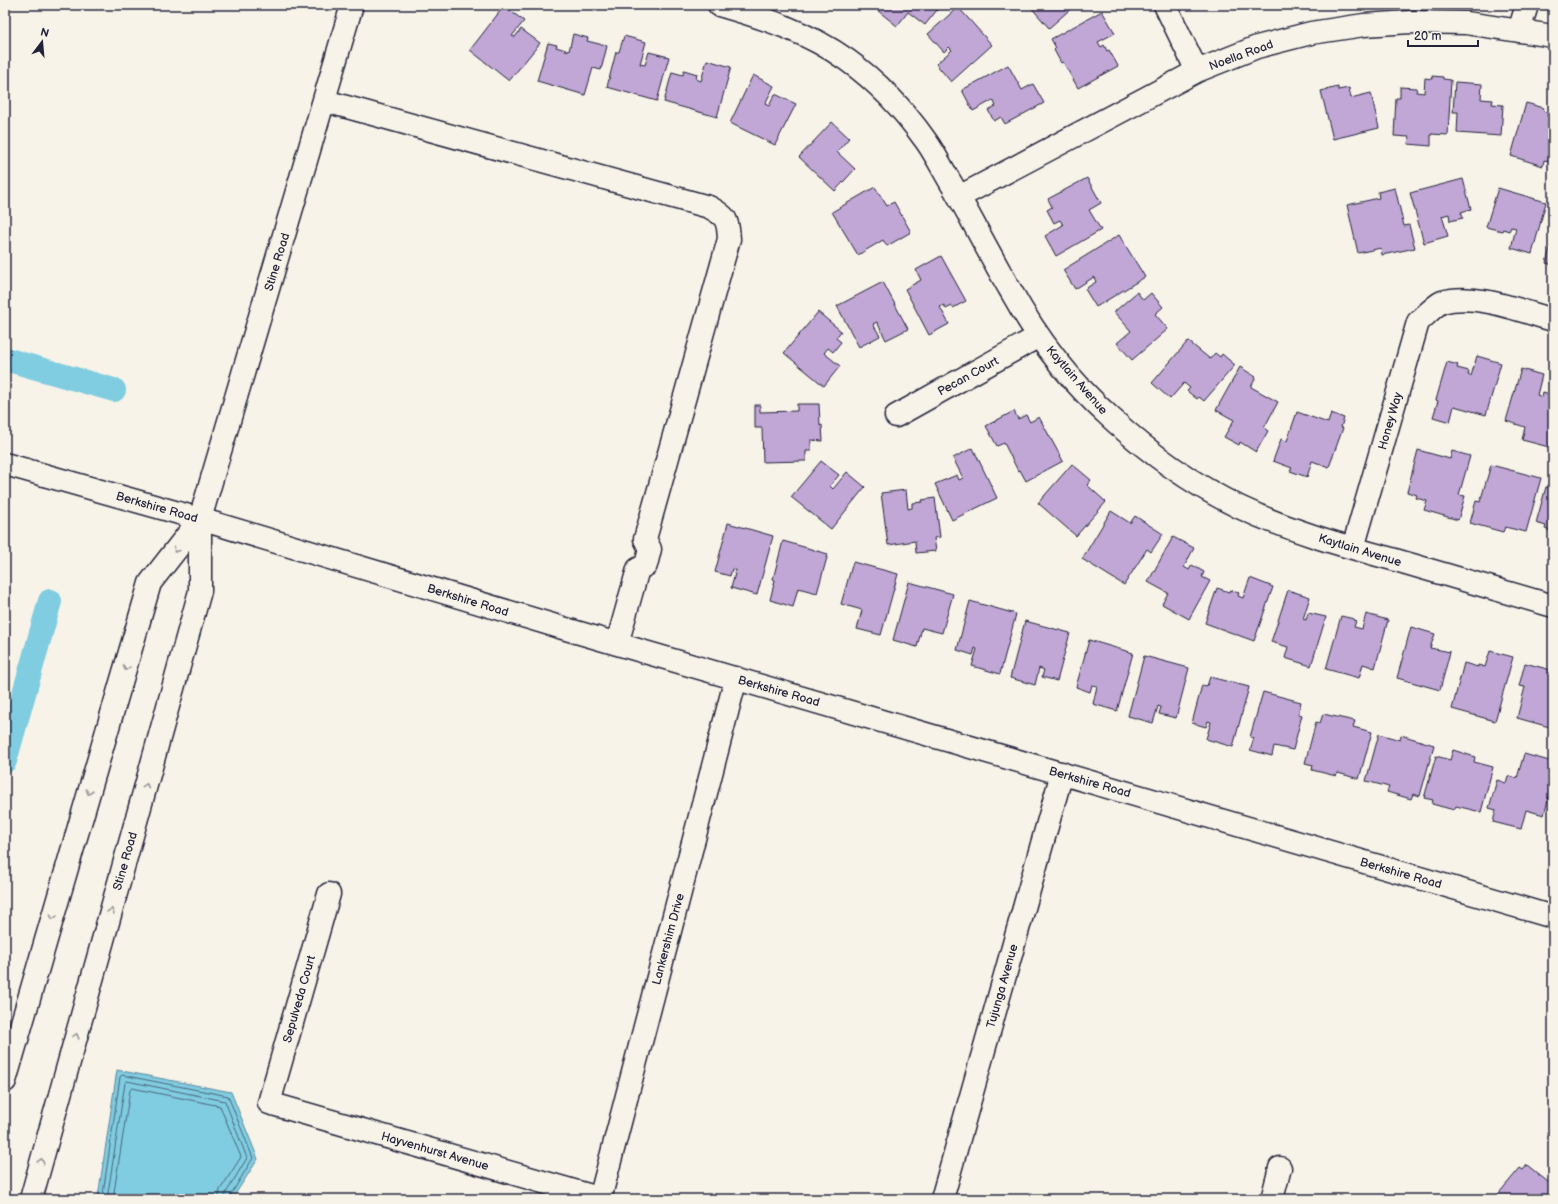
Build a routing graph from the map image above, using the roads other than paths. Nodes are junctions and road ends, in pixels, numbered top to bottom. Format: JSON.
{"nodes":[{"id":1,"x":352,"y":5,"type":"edge"},
{"id":2,"x":719,"y":5,"type":"edge"},
{"id":3,"x":1164,"y":5,"type":"edge"},
{"id":4,"x":1527,"y":5,"type":"edge"},
{"id":5,"x":1520,"y":31,"type":"junction"},
{"id":6,"x":1553,"y":36,"type":"edge"},
{"id":7,"x":1197,"y":71,"type":"junction"},
{"id":8,"x":324,"y":101,"type":"junction"},
{"id":9,"x":959,"y":197,"type":"junction"},
{"id":10,"x":1553,"y":320,"type":"edge"},
{"id":11,"x":1039,"y":336,"type":"junction"},
{"id":12,"x":896,"y":416,"type":"dead end"},
{"id":13,"x":5,"y":464,"type":"edge"},
{"id":14,"x":200,"y":520,"type":"junction"},
{"id":15,"x":1353,"y":548,"type":"junction"},
{"id":16,"x":1553,"y":606,"type":"edge"},
{"id":17,"x":617,"y":644,"type":"junction"},
{"id":18,"x":736,"y":678,"type":"junction"},
{"id":19,"x":1062,"y":774,"type":"junction"},
{"id":20,"x":329,"y":894,"type":"dead end"},
{"id":21,"x":1553,"y":917,"type":"edge"},
{"id":22,"x":5,"y":1081,"type":"edge"},
{"id":23,"x":269,"y":1103,"type":"joint"},
{"id":24,"x":1280,"y":1168,"type":"dead end"},
{"id":25,"x":30,"y":1199,"type":"edge"},
{"id":26,"x":601,"y":1199,"type":"edge"},
{"id":27,"x":942,"y":1199,"type":"edge"},
{"id":28,"x":1272,"y":1199,"type":"edge"}],
"edges":[{"from":1,"to":8,"type":"street","name":"Stine Road"},
{"from":2,"to":9,"type":"street","name":"Kaytlain Avenue"},
{"from":3,"to":7,"type":"street"},
{"from":4,"to":5,"type":"street"},
{"from":5,"to":6,"type":"street","name":"Noella Road"},
{"from":5,"to":7,"type":"street","name":"Noella Road"},
{"from":7,"to":9,"type":"street","name":"Noella Road"},
{"from":8,"to":14,"type":"street","name":"Stine Road"},
{"from":8,"to":17,"type":"street"},
{"from":9,"to":11,"type":"street","name":"Kaytlain Avenue"},
{"from":10,"to":15,"type":"street","name":"Honey Way"},
{"from":11,"to":12,"type":"street","name":"Pecan Court"},
{"from":11,"to":15,"type":"street","name":"Kaytlain Avenue"},
{"from":13,"to":14,"type":"street","name":"Berkshire Road"},
{"from":14,"to":17,"type":"street","name":"Berkshire Road"},
{"from":14,"to":22,"type":"street","name":"Stine Road","one_way":true},
{"from":25,"to":14,"type":"street","name":"Stine Road","one_way":true},
{"from":15,"to":16,"type":"street","name":"Kaytlain Avenue"},
{"from":17,"to":18,"type":"street","name":"Berkshire Road"},
{"from":18,"to":19,"type":"street","name":"Berkshire Road"},
{"from":18,"to":26,"type":"street","name":"Lankershim Drive"},
{"from":19,"to":21,"type":"street","name":"Berkshire Road"},
{"from":19,"to":27,"type":"street","name":"Tujunga Avenue"},
{"from":20,"to":23,"type":"street","name":"Sepulveda Court"},
{"from":23,"to":26,"type":"street","name":"Hayvenhurst Avenue"},
{"from":24,"to":28,"type":"street"}]}
